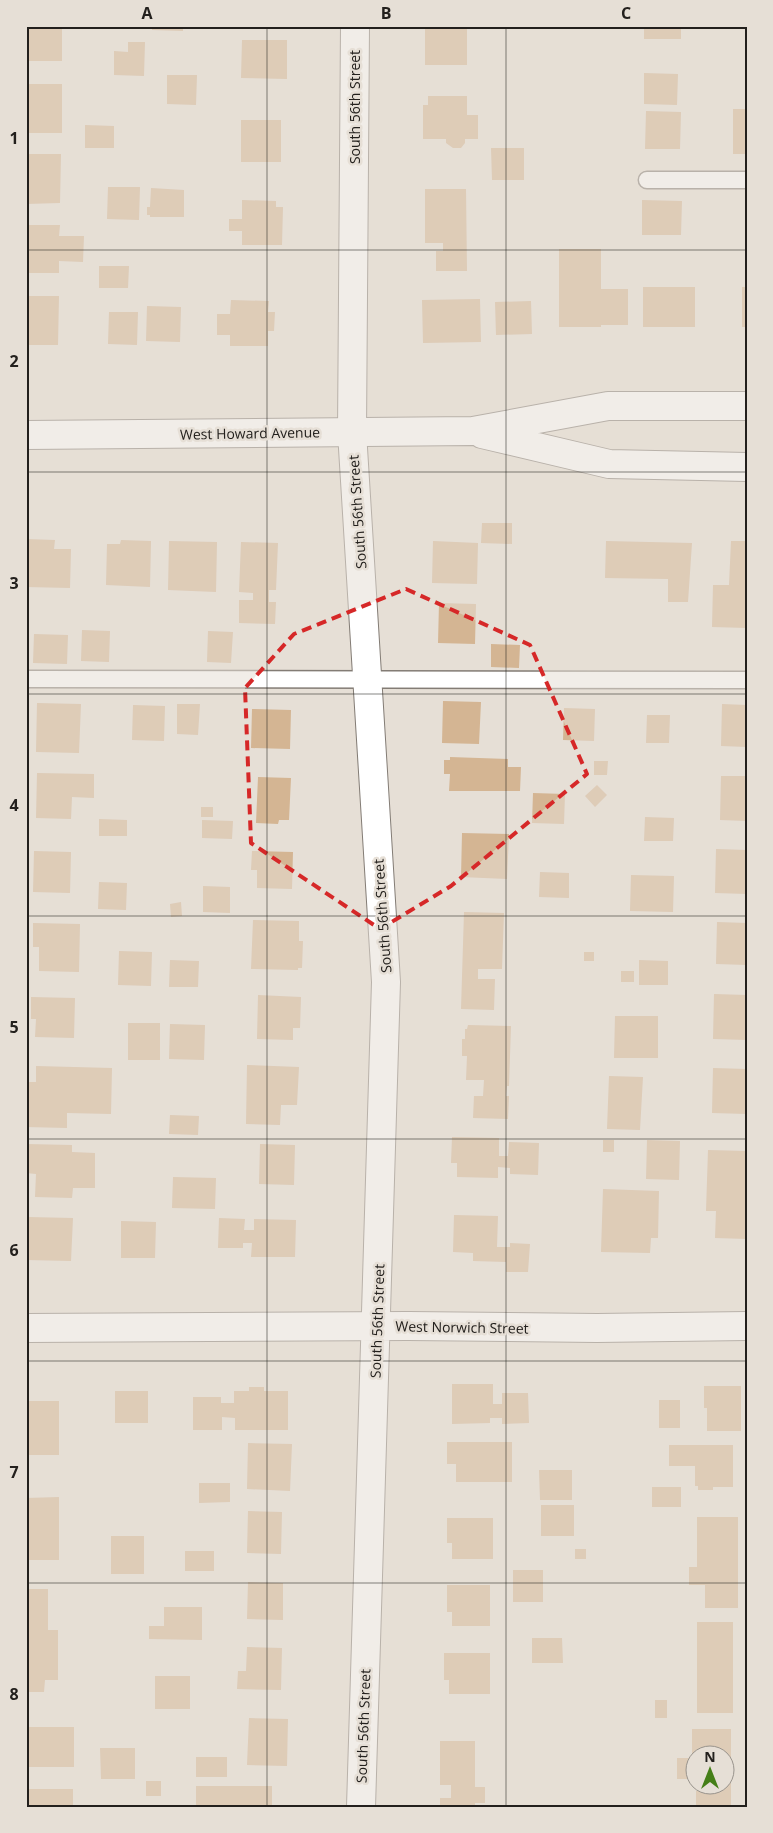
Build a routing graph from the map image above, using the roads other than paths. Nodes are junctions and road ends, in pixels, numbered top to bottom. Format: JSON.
{"nodes":[{"id":1,"x":354,"y":26,"type":"edge"},
{"id":2,"x":647,"y":180,"type":"dead end"},
{"id":3,"x":747,"y":180,"type":"edge"},
{"id":4,"x":747,"y":406,"type":"edge"},
{"id":5,"x":473,"y":431,"type":"junction"},
{"id":6,"x":352,"y":432,"type":"junction"},
{"id":7,"x":26,"y":435,"type":"edge"},
{"id":8,"x":747,"y":467,"type":"edge"},
{"id":9,"x":26,"y":679,"type":"edge"},
{"id":10,"x":747,"y":680,"type":"edge"},
{"id":11,"x":367,"y":681,"type":"junction"},
{"id":12,"x":747,"y":1326,"type":"edge"},
{"id":13,"x":376,"y":1327,"type":"junction"},
{"id":14,"x":26,"y":1328,"type":"edge"},
{"id":15,"x":361,"y":1807,"type":"edge"}],
"edges":[{"from":1,"to":6,"type":"street","name":"South 56th Street"},
{"from":2,"to":3,"type":"lane"},
{"from":4,"to":5,"type":"street","name":"West Howard Avenue"},
{"from":5,"to":6,"type":"street","name":"West Howard Avenue"},
{"from":5,"to":8,"type":"street","name":"West Howard Avenue"},
{"from":6,"to":7,"type":"street","name":"West Howard Avenue"},
{"from":6,"to":11,"type":"street","name":"South 56th Street"},
{"from":9,"to":11,"type":"lane"},
{"from":10,"to":11,"type":"lane"},
{"from":11,"to":13,"type":"street","name":"South 56th Street"},
{"from":12,"to":13,"type":"street","name":"West Norwich Street"},
{"from":13,"to":14,"type":"street","name":"West Norwich Street"},
{"from":13,"to":15,"type":"street","name":"South 56th Street"}]}
